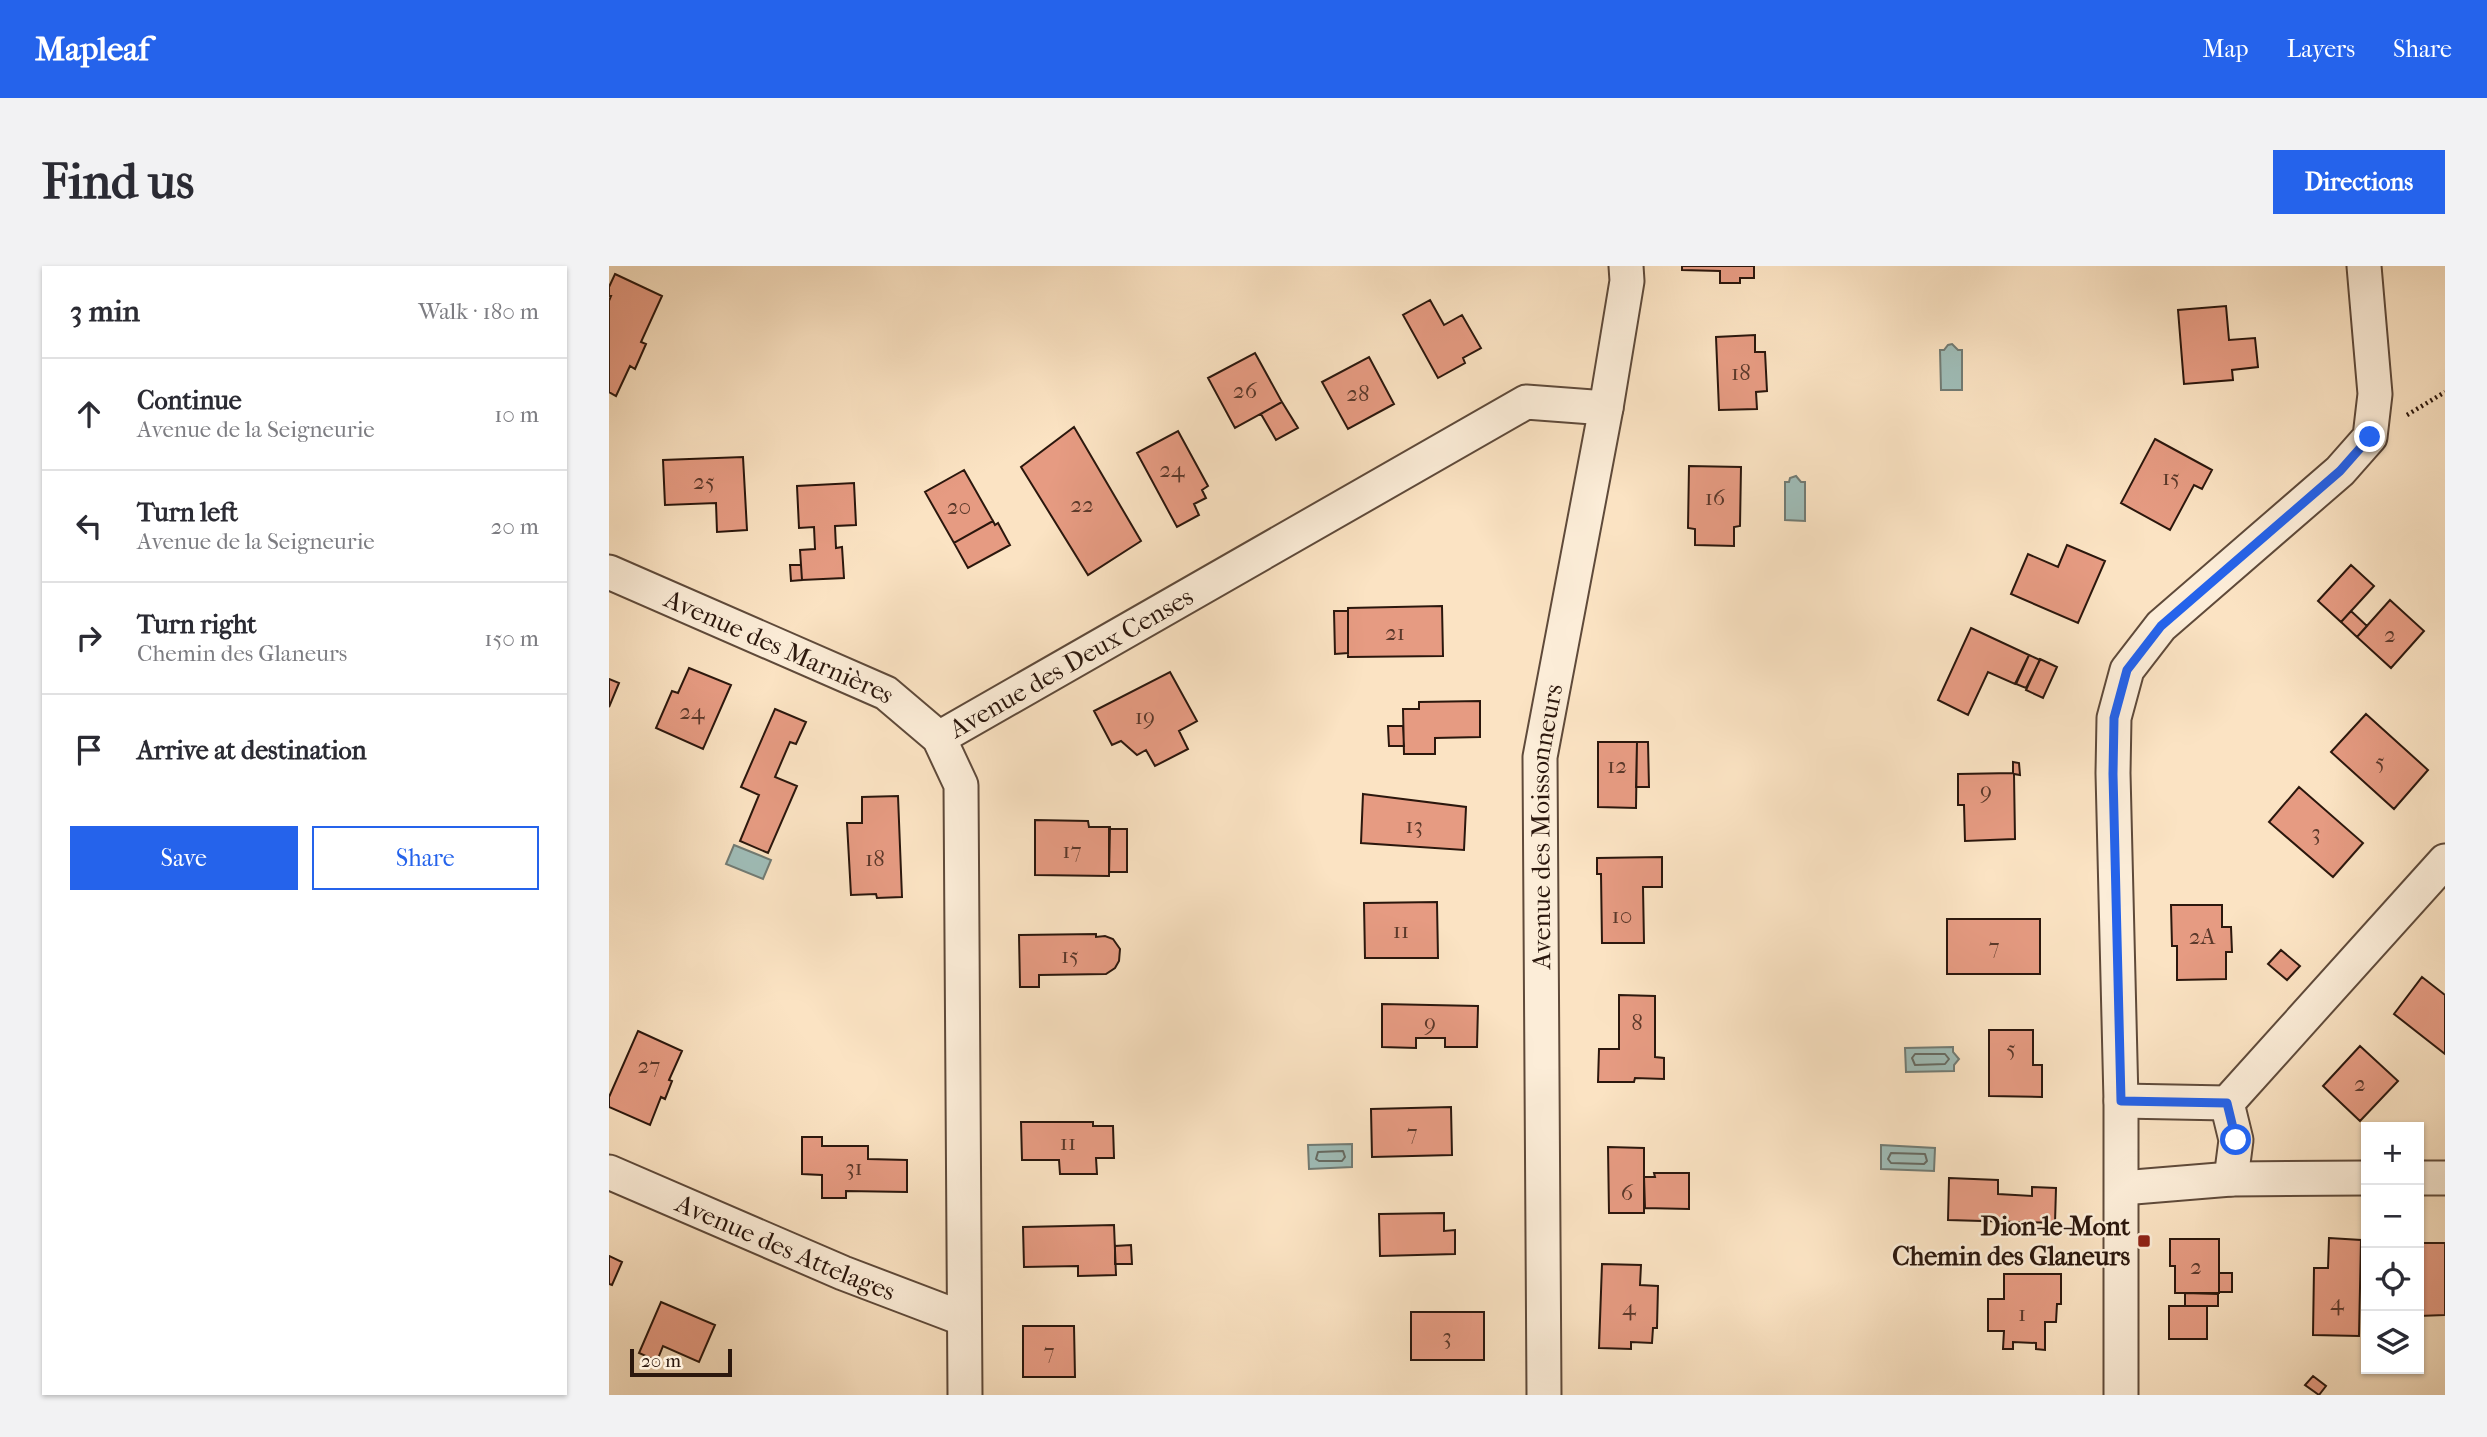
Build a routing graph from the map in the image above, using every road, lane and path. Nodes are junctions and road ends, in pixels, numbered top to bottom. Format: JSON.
{"nodes":[{"id":1,"x":1626,"y":266,"type":"edge"},
{"id":2,"x":2364,"y":266,"type":"edge"},
{"id":3,"x":1606,"y":408,"type":"junction"},
{"id":4,"x":609,"y":572,"type":"edge"},
{"id":5,"x":939,"y":738,"type":"junction"},
{"id":6,"x":2445,"y":861,"type":"edge"},
{"id":7,"x":2121,"y":1101,"type":"junction"},
{"id":8,"x":2227,"y":1103,"type":"junction"},
{"id":9,"x":609,"y":1172,"type":"edge"},
{"id":10,"x":2361,"y":1178,"type":"edge"},
{"id":11,"x":2424,"y":1178,"type":"edge"},
{"id":12,"x":2445,"y":1178,"type":"edge"},
{"id":13,"x":2231,"y":1179,"type":"junction"},
{"id":14,"x":2122,"y":1188,"type":"junction"},
{"id":15,"x":964,"y":1319,"type":"junction"},
{"id":16,"x":965,"y":1395,"type":"edge"},
{"id":17,"x":1544,"y":1395,"type":"edge"},
{"id":18,"x":2121,"y":1395,"type":"edge"}],
"edges":[{"from":1,"to":3,"type":"street","name":"Avenue des Moissonneurs"},
{"from":2,"to":7,"type":"street"},
{"from":3,"to":5,"type":"street","name":"Avenue des Deux Censes"},
{"from":3,"to":17,"type":"street","name":"Avenue des Moissonneurs"},
{"from":4,"to":5,"type":"street","name":"Avenue des Marnières"},
{"from":5,"to":15,"type":"street","name":"Avenue des Deux Censes"},
{"from":6,"to":8,"type":"street"},
{"from":7,"to":8,"type":"street"},
{"from":7,"to":14,"type":"street"},
{"from":8,"to":13,"type":"street"},
{"from":9,"to":15,"type":"street","name":"Avenue des Attelages"},
{"from":10,"to":13,"type":"street"},
{"from":11,"to":12,"type":"street"},
{"from":13,"to":14,"type":"street"},
{"from":14,"to":18,"type":"street"},
{"from":15,"to":16,"type":"street","name":"Avenue des Deux Censes"}]}
